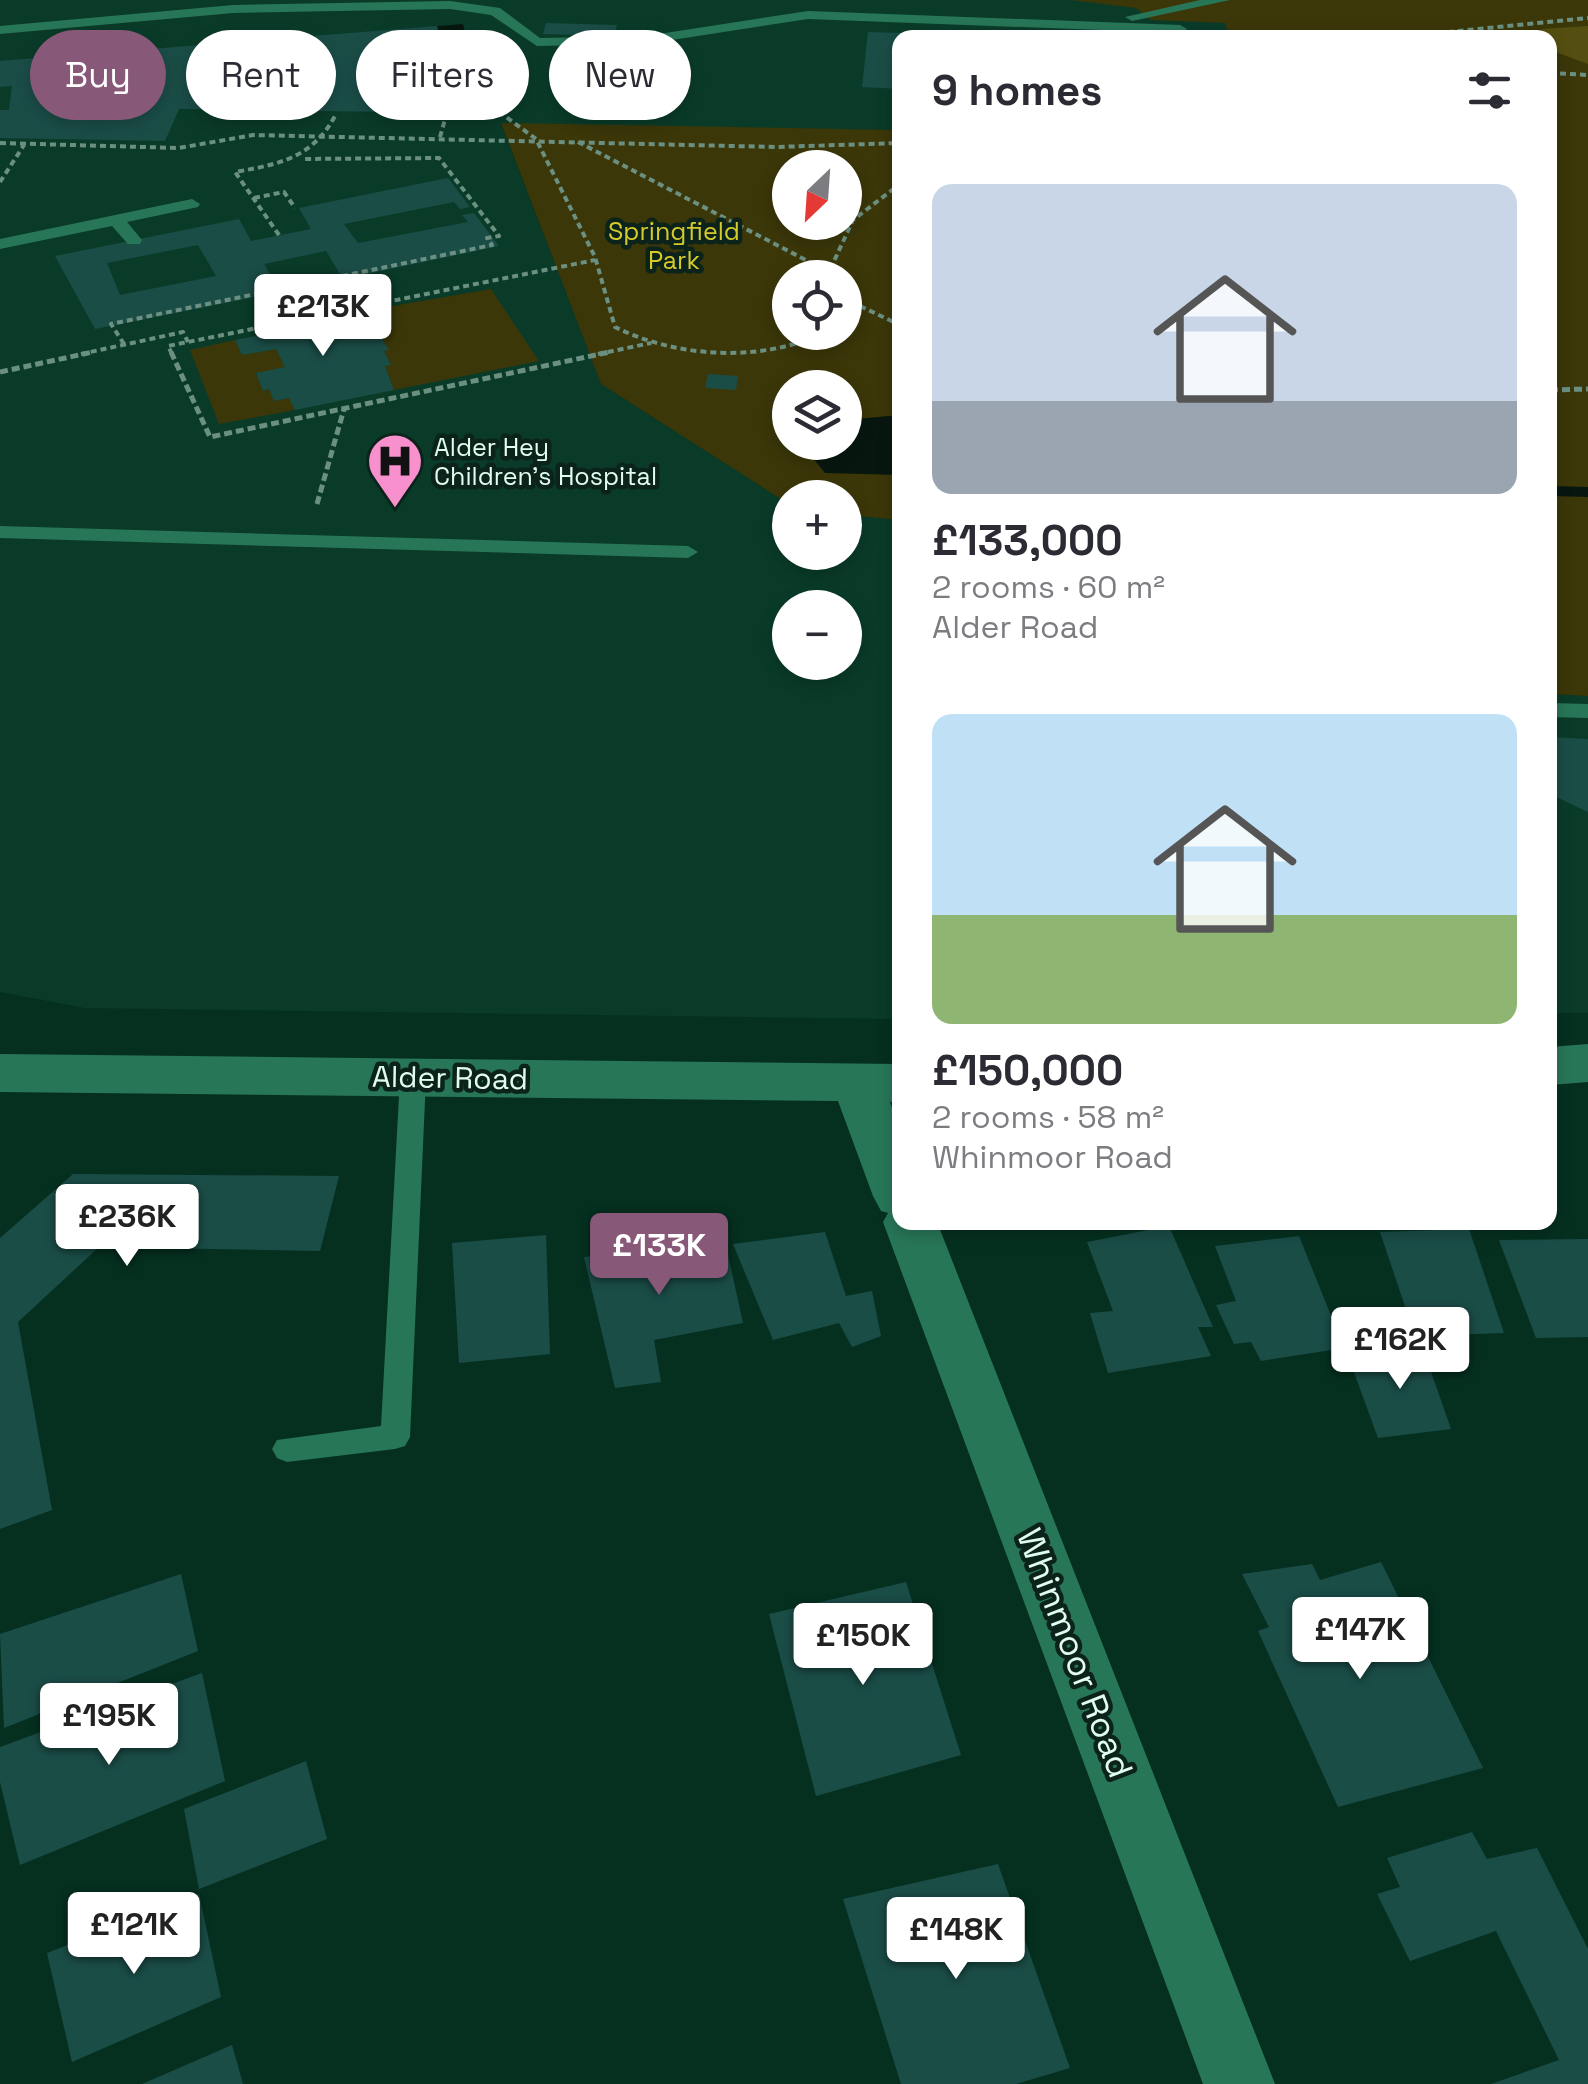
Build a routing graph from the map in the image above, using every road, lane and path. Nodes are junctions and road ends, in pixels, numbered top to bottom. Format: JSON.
{"nodes":[{"id":1,"x":1223,"y":0,"type":"edge"},
{"id":2,"x":244,"y":5,"type":"edge"},
{"id":3,"x":450,"y":5,"type":"junction"},
{"id":4,"x":1588,"y":18,"type":"edge"},
{"id":5,"x":1103,"y":25,"type":"junction"},
{"id":6,"x":1180,"y":28,"type":"dead end"},
{"id":7,"x":0,"y":30,"type":"edge"},
{"id":8,"x":1468,"y":30,"type":"edge"},
{"id":9,"x":1557,"y":73,"type":"edge"},
{"id":10,"x":1588,"y":75,"type":"edge"},
{"id":11,"x":334,"y":120,"type":"edge"},
{"id":12,"x":445,"y":120,"type":"edge"},
{"id":13,"x":326,"y":136,"type":"junction"},
{"id":14,"x":440,"y":138,"type":"junction"},
{"id":15,"x":536,"y":139,"type":"junction"},
{"id":16,"x":572,"y":139,"type":"junction"},
{"id":17,"x":892,"y":142,"type":"edge"},
{"id":18,"x":0,"y":143,"type":"edge"},
{"id":19,"x":25,"y":144,"type":"junction"},
{"id":20,"x":303,"y":158,"type":"junction"},
{"id":21,"x":0,"y":182,"type":"edge"},
{"id":22,"x":892,"y":190,"type":"edge"},
{"id":23,"x":254,"y":198,"type":"junction"},
{"id":24,"x":192,"y":204,"type":"dead end"},
{"id":25,"x":294,"y":208,"type":"dead end"},
{"id":26,"x":116,"y":220,"type":"junction"},
{"id":27,"x":279,"y":235,"type":"dead end"},
{"id":28,"x":134,"y":240,"type":"dead end"},
{"id":29,"x":0,"y":244,"type":"edge"},
{"id":30,"x":595,"y":260,"type":"junction"},
{"id":31,"x":802,"y":260,"type":"edge"},
{"id":32,"x":837,"y":260,"type":"edge"},
{"id":33,"x":862,"y":307,"type":"edge"},
{"id":34,"x":892,"y":321,"type":"edge"},
{"id":35,"x":188,"y":342,"type":"junction"},
{"id":36,"x":651,"y":343,"type":"junction"},
{"id":37,"x":124,"y":344,"type":"junction"},
{"id":38,"x":772,"y":348,"type":"edge"},
{"id":39,"x":0,"y":372,"type":"edge"},
{"id":40,"x":1588,"y":389,"type":"edge"},
{"id":41,"x":1557,"y":390,"type":"edge"},
{"id":42,"x":344,"y":409,"type":"junction"},
{"id":43,"x":0,"y":532,"type":"edge"},
{"id":44,"x":307,"y":541,"type":"junction"},
{"id":45,"x":688,"y":552,"type":"dead end"},
{"id":46,"x":1557,"y":710,"type":"edge"},
{"id":47,"x":1588,"y":712,"type":"edge"},
{"id":48,"x":1588,"y":1063,"type":"edge"},
{"id":49,"x":1557,"y":1065,"type":"edge"},
{"id":50,"x":0,"y":1073,"type":"edge"},
{"id":51,"x":413,"y":1078,"type":"junction"},
{"id":52,"x":878,"y":1083,"type":"edge"},
{"id":53,"x":892,"y":1155,"type":"edge"},
{"id":54,"x":913,"y":1230,"type":"edge"},
{"id":55,"x":287,"y":1449,"type":"dead end"},
{"id":56,"x":1239,"y":2084,"type":"edge"}],
"edges":[{"from":1,"to":5,"type":"lane"},
{"from":2,"to":3,"type":"lane"},
{"from":2,"to":7,"type":"lane"},
{"from":3,"to":5,"type":"lane"},
{"from":3,"to":15,"type":"path"},
{"from":4,"to":8,"type":"path"},
{"from":5,"to":6,"type":"lane"},
{"from":9,"to":10,"type":"path"},
{"from":11,"to":13,"type":"path"},
{"from":12,"to":14,"type":"path"},
{"from":13,"to":14,"type":"path"},
{"from":13,"to":19,"type":"path"},
{"from":13,"to":20,"type":"path"},
{"from":14,"to":15,"type":"path"},
{"from":15,"to":16,"type":"path"},
{"from":15,"to":30,"type":"path"},
{"from":16,"to":17,"type":"path"},
{"from":16,"to":31,"type":"path"},
{"from":18,"to":19,"type":"path"},
{"from":19,"to":21,"type":"path"},
{"from":20,"to":23,"type":"path"},
{"from":20,"to":37,"type":"path"},
{"from":22,"to":32,"type":"path"},
{"from":23,"to":25,"type":"path"},
{"from":23,"to":27,"type":"path"},
{"from":24,"to":26,"type":"lane"},
{"from":26,"to":28,"type":"lane"},
{"from":26,"to":29,"type":"lane"},
{"from":30,"to":35,"type":"path"},
{"from":30,"to":36,"type":"path"},
{"from":33,"to":34,"type":"path"},
{"from":35,"to":37,"type":"path"},
{"from":35,"to":42,"type":"path"},
{"from":36,"to":38,"type":"path"},
{"from":36,"to":42,"type":"path"},
{"from":37,"to":39,"type":"path"},
{"from":40,"to":41,"type":"path"},
{"from":42,"to":44,"type":"path"},
{"from":43,"to":44,"type":"lane"},
{"from":44,"to":45,"type":"lane"},
{"from":46,"to":47,"type":"lane"},
{"from":48,"to":49,"type":"street"},
{"from":50,"to":51,"type":"street","name":"Alder Road"},
{"from":51,"to":52,"type":"street","name":"Alder Road"},
{"from":51,"to":55,"type":"lane"},
{"from":52,"to":53,"type":"street"},
{"from":54,"to":56,"type":"street","name":"Whinmoor Road"}]}
